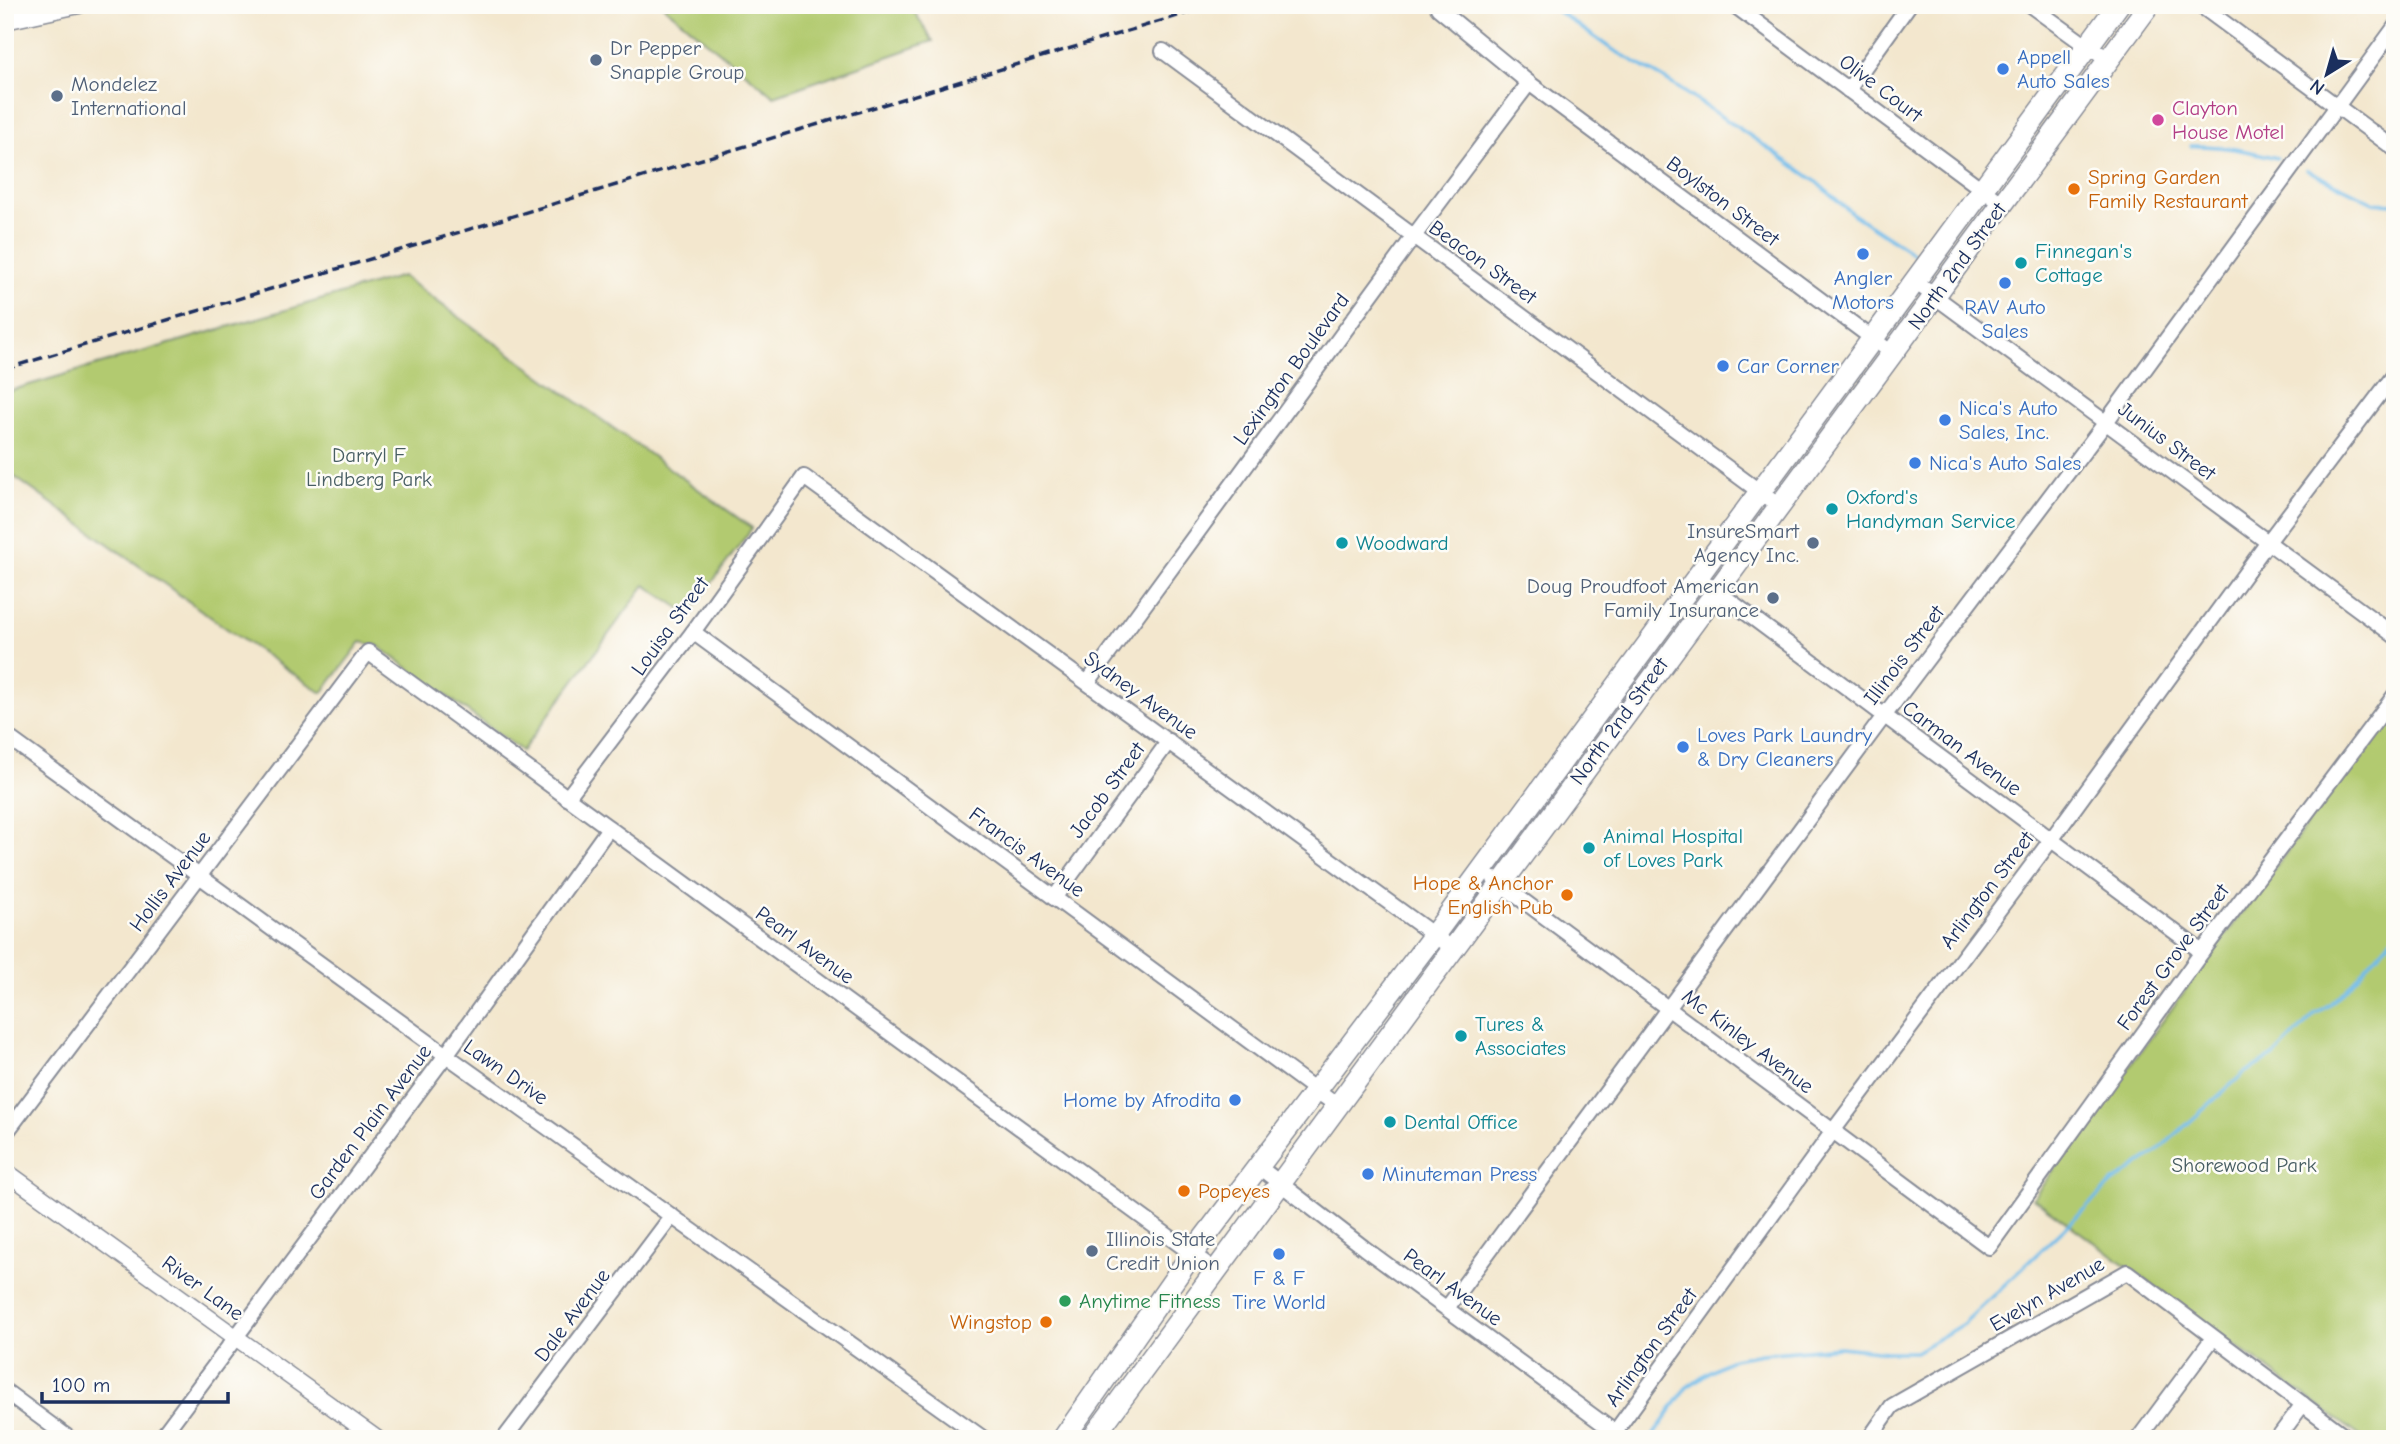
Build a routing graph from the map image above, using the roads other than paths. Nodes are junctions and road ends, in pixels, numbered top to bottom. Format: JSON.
{"nodes":[{"id":1,"x":79,"y":5,"type":"edge"},
{"id":2,"x":1734,"y":5,"type":"edge"},
{"id":3,"x":1909,"y":5,"type":"edge"},
{"id":4,"x":2030,"y":5,"type":"edge"},
{"id":5,"x":2119,"y":5,"type":"edge"},
{"id":6,"x":2149,"y":5,"type":"edge"},
{"id":7,"x":2200,"y":5,"type":"edge"},
{"id":8,"x":1438,"y":8,"type":"dead end"},
{"id":9,"x":5,"y":20,"type":"edge"},
{"id":10,"x":2395,"y":27,"type":"edge"},
{"id":11,"x":2088,"y":47,"type":"junction"},
{"id":12,"x":1163,"y":51,"type":"dead end"},
{"id":13,"x":2108,"y":58,"type":"junction"},
{"id":14,"x":1530,"y":83,"type":"junction"},
{"id":15,"x":1848,"y":90,"type":"junction"},
{"id":16,"x":2336,"y":106,"type":"junction"},
{"id":17,"x":2395,"y":149,"type":"edge"},
{"id":18,"x":1982,"y":189,"type":"junction"},
{"id":19,"x":2003,"y":204,"type":"junction"},
{"id":20,"x":1414,"y":236,"type":"junction"},
{"id":21,"x":1914,"y":281,"type":"junction"},
{"id":22,"x":1935,"y":297,"type":"junction"},
{"id":23,"x":1871,"y":338,"type":"junction"},
{"id":24,"x":1892,"y":353,"type":"junction"},
{"id":25,"x":2395,"y":374,"type":"edge"},
{"id":26,"x":2106,"y":422,"type":"junction"},
{"id":27,"x":804,"y":477,"type":"joint"},
{"id":28,"x":1760,"y":492,"type":"junction"},
{"id":29,"x":1779,"y":506,"type":"junction"},
{"id":30,"x":2268,"y":542,"type":"junction"},
{"id":31,"x":1698,"y":577,"type":"junction"},
{"id":32,"x":1715,"y":591,"type":"junction"},
{"id":33,"x":693,"y":632,"type":"junction"},
{"id":34,"x":2395,"y":636,"type":"edge"},
{"id":35,"x":368,"y":652,"type":"joint"},
{"id":36,"x":1088,"y":682,"type":"junction"},
{"id":37,"x":2395,"y":695,"type":"edge"},
{"id":38,"x":1884,"y":716,"type":"junction"},
{"id":39,"x":5,"y":735,"type":"edge"},
{"id":40,"x":1169,"y":741,"type":"junction"},
{"id":41,"x":567,"y":798,"type":"junction"},
{"id":42,"x":609,"y":828,"type":"junction"},
{"id":43,"x":2050,"y":840,"type":"junction"},
{"id":44,"x":1482,"y":870,"type":"junction"},
{"id":45,"x":200,"y":876,"type":"junction"},
{"id":46,"x":1500,"y":884,"type":"junction"},
{"id":47,"x":1054,"y":898,"type":"junction"},
{"id":48,"x":1434,"y":935,"type":"junction"},
{"id":49,"x":1453,"y":949,"type":"junction"},
{"id":50,"x":2202,"y":952,"type":"junction"},
{"id":51,"x":1668,"y":1007,"type":"junction"},
{"id":52,"x":446,"y":1055,"type":"junction"},
{"id":53,"x":1316,"y":1090,"type":"junction"},
{"id":54,"x":1336,"y":1105,"type":"junction"},
{"id":55,"x":1833,"y":1131,"type":"junction"},
{"id":56,"x":5,"y":1134,"type":"edge"},
{"id":57,"x":1259,"y":1167,"type":"junction"},
{"id":58,"x":5,"y":1171,"type":"edge"},
{"id":59,"x":1281,"y":1184,"type":"junction"},
{"id":60,"x":672,"y":1216,"type":"junction"},
{"id":61,"x":1989,"y":1247,"type":"joint"},
{"id":62,"x":1192,"y":1254,"type":"junction"},
{"id":63,"x":1216,"y":1271,"type":"junction"},
{"id":64,"x":1447,"y":1308,"type":"junction"},
{"id":65,"x":235,"y":1336,"type":"junction"},
{"id":66,"x":2213,"y":1338,"type":"junction"},
{"id":67,"x":5,"y":1391,"type":"edge"},
{"id":68,"x":2303,"y":1404,"type":"junction"},
{"id":69,"x":1620,"y":1435,"type":"edge"},
{"id":70,"x":70,"y":1439,"type":"edge"},
{"id":71,"x":160,"y":1439,"type":"edge"},
{"id":72,"x":377,"y":1439,"type":"edge"},
{"id":73,"x":504,"y":1439,"type":"edge"},
{"id":74,"x":984,"y":1439,"type":"edge"},
{"id":75,"x":1063,"y":1439,"type":"edge"},
{"id":76,"x":1092,"y":1439,"type":"edge"},
{"id":77,"x":1869,"y":1439,"type":"edge"},
{"id":78,"x":2138,"y":1439,"type":"edge"},
{"id":79,"x":2277,"y":1439,"type":"edge"},
{"id":80,"x":2349,"y":1439,"type":"edge"}],
"edges":[{"from":1,"to":9,"type":"street"},
{"from":2,"to":15,"type":"street","name":"Olive Court"},
{"from":3,"to":15,"type":"street"},
{"from":4,"to":11,"type":"street"},
{"from":5,"to":11,"type":"main road","name":"North 2nd Street"},
{"from":6,"to":13,"type":"main road","name":"North 2nd Street"},
{"from":7,"to":16,"type":"street"},
{"from":8,"to":14,"type":"street","name":"Boylston Street"},
{"from":10,"to":16,"type":"street","name":"Illinois Street"},
{"from":11,"to":13,"type":"street"},
{"from":11,"to":18,"type":"main road","name":"North 2nd Street"},
{"from":12,"to":20,"type":"street","name":"Beacon Street"},
{"from":13,"to":19,"type":"main road","name":"North 2nd Street"},
{"from":14,"to":20,"type":"street","name":"Lexington Boulevard"},
{"from":14,"to":23,"type":"street","name":"Boylston Street"},
{"from":15,"to":18,"type":"street","name":"Olive Court"},
{"from":16,"to":17,"type":"street"},
{"from":16,"to":26,"type":"street","name":"Illinois Street"},
{"from":18,"to":19,"type":"street","name":"Olive Court"},
{"from":18,"to":21,"type":"main road","name":"North 2nd Street"},
{"from":19,"to":22,"type":"main road","name":"North 2nd Street"},
{"from":20,"to":28,"type":"street","name":"Beacon Street"},
{"from":20,"to":36,"type":"street","name":"Lexington Boulevard"},
{"from":21,"to":22,"type":"street","name":"Junius Street"},
{"from":21,"to":23,"type":"main road","name":"North 2nd Street"},
{"from":22,"to":24,"type":"main road","name":"North 2nd Street"},
{"from":22,"to":26,"type":"street","name":"Junius Street"},
{"from":23,"to":24,"type":"street","name":"Boylston Street"},
{"from":23,"to":28,"type":"main road","name":"North 2nd Street"},
{"from":24,"to":29,"type":"main road","name":"North 2nd Street"},
{"from":25,"to":30,"type":"street","name":"Arlington Street"},
{"from":26,"to":30,"type":"street","name":"Junius Street"},
{"from":26,"to":38,"type":"street","name":"Illinois Street"},
{"from":27,"to":33,"type":"street","name":"Louisa Street"},
{"from":27,"to":36,"type":"street","name":"Sydney Avenue"},
{"from":28,"to":29,"type":"street","name":"Beacon Street"},
{"from":28,"to":31,"type":"main road","name":"North 2nd Street"},
{"from":29,"to":32,"type":"main road","name":"North 2nd Street"},
{"from":30,"to":34,"type":"street","name":"Junius Street"},
{"from":30,"to":43,"type":"street","name":"Arlington Street"},
{"from":31,"to":32,"type":"street","name":"Carman Avenue"},
{"from":31,"to":44,"type":"main road","name":"North 2nd Street"},
{"from":32,"to":38,"type":"street","name":"Carman Avenue"},
{"from":32,"to":46,"type":"main road","name":"North 2nd Street"},
{"from":33,"to":41,"type":"street","name":"Louisa Street"},
{"from":33,"to":47,"type":"street","name":"Francis Avenue"},
{"from":35,"to":41,"type":"street","name":"Pearl Avenue"},
{"from":35,"to":45,"type":"street","name":"Hollis Avenue"},
{"from":36,"to":40,"type":"street","name":"Sydney Avenue"},
{"from":37,"to":50,"type":"street","name":"Forest Grove Street"},
{"from":38,"to":43,"type":"street","name":"Carman Avenue"},
{"from":38,"to":51,"type":"street","name":"Illinois Street"},
{"from":39,"to":45,"type":"street","name":"Lawn Drive"},
{"from":40,"to":47,"type":"street","name":"Jacob Street"},
{"from":40,"to":48,"type":"street","name":"Sydney Avenue"},
{"from":41,"to":42,"type":"street","name":"Pearl Avenue"},
{"from":42,"to":52,"type":"street","name":"Garden Plain Avenue"},
{"from":42,"to":62,"type":"street","name":"Pearl Avenue"},
{"from":43,"to":50,"type":"street","name":"Carman Avenue"},
{"from":43,"to":55,"type":"street","name":"Arlington Street"},
{"from":44,"to":46,"type":"street","name":"Mc Kinley Avenue"},
{"from":44,"to":48,"type":"main road","name":"North 2nd Street"},
{"from":45,"to":52,"type":"street","name":"Lawn Drive"},
{"from":45,"to":56,"type":"street","name":"Hollis Avenue"},
{"from":46,"to":49,"type":"main road","name":"North 2nd Street"},
{"from":46,"to":51,"type":"street","name":"Mc Kinley Avenue"},
{"from":47,"to":53,"type":"street","name":"Francis Avenue"},
{"from":48,"to":49,"type":"street","name":"Sydney Avenue"},
{"from":48,"to":53,"type":"main road","name":"North 2nd Street"},
{"from":49,"to":54,"type":"main road","name":"North 2nd Street"},
{"from":50,"to":61,"type":"street","name":"Forest Grove Street"},
{"from":51,"to":55,"type":"street","name":"Mc Kinley Avenue"},
{"from":51,"to":64,"type":"street","name":"Illinois Street"},
{"from":52,"to":60,"type":"street","name":"Lawn Drive"},
{"from":52,"to":65,"type":"street","name":"Garden Plain Avenue"},
{"from":53,"to":54,"type":"street","name":"Francis Avenue"},
{"from":53,"to":57,"type":"main road","name":"North 2nd Street"},
{"from":54,"to":59,"type":"main road","name":"North 2nd Street"},
{"from":55,"to":61,"type":"street","name":"Mc Kinley Avenue"},
{"from":55,"to":69,"type":"street","name":"Arlington Street"},
{"from":57,"to":59,"type":"street","name":"Pearl Avenue"},
{"from":57,"to":62,"type":"main road","name":"North 2nd Street"},
{"from":58,"to":65,"type":"street","name":"River Lane"},
{"from":59,"to":63,"type":"main road","name":"North 2nd Street"},
{"from":59,"to":64,"type":"street","name":"Pearl Avenue"},
{"from":60,"to":73,"type":"street","name":"Dale Avenue"},
{"from":60,"to":74,"type":"street","name":"Lawn Drive"},
{"from":62,"to":63,"type":"street","name":"Pearl Avenue"},
{"from":62,"to":75,"type":"main road","name":"North 2nd Street"},
{"from":63,"to":76,"type":"main road","name":"North 2nd Street"},
{"from":64,"to":69,"type":"street","name":"Pearl Avenue"},
{"from":65,"to":71,"type":"street","name":"Garden Plain Avenue"},
{"from":65,"to":72,"type":"street","name":"River Lane"},
{"from":66,"to":68,"type":"street","name":"Evelyn Avenue"},
{"from":66,"to":77,"type":"street","name":"Evelyn Avenue"},
{"from":66,"to":78,"type":"street"},
{"from":67,"to":70,"type":"street"},
{"from":68,"to":79,"type":"street"},
{"from":68,"to":80,"type":"street","name":"Evelyn Avenue"}]}
